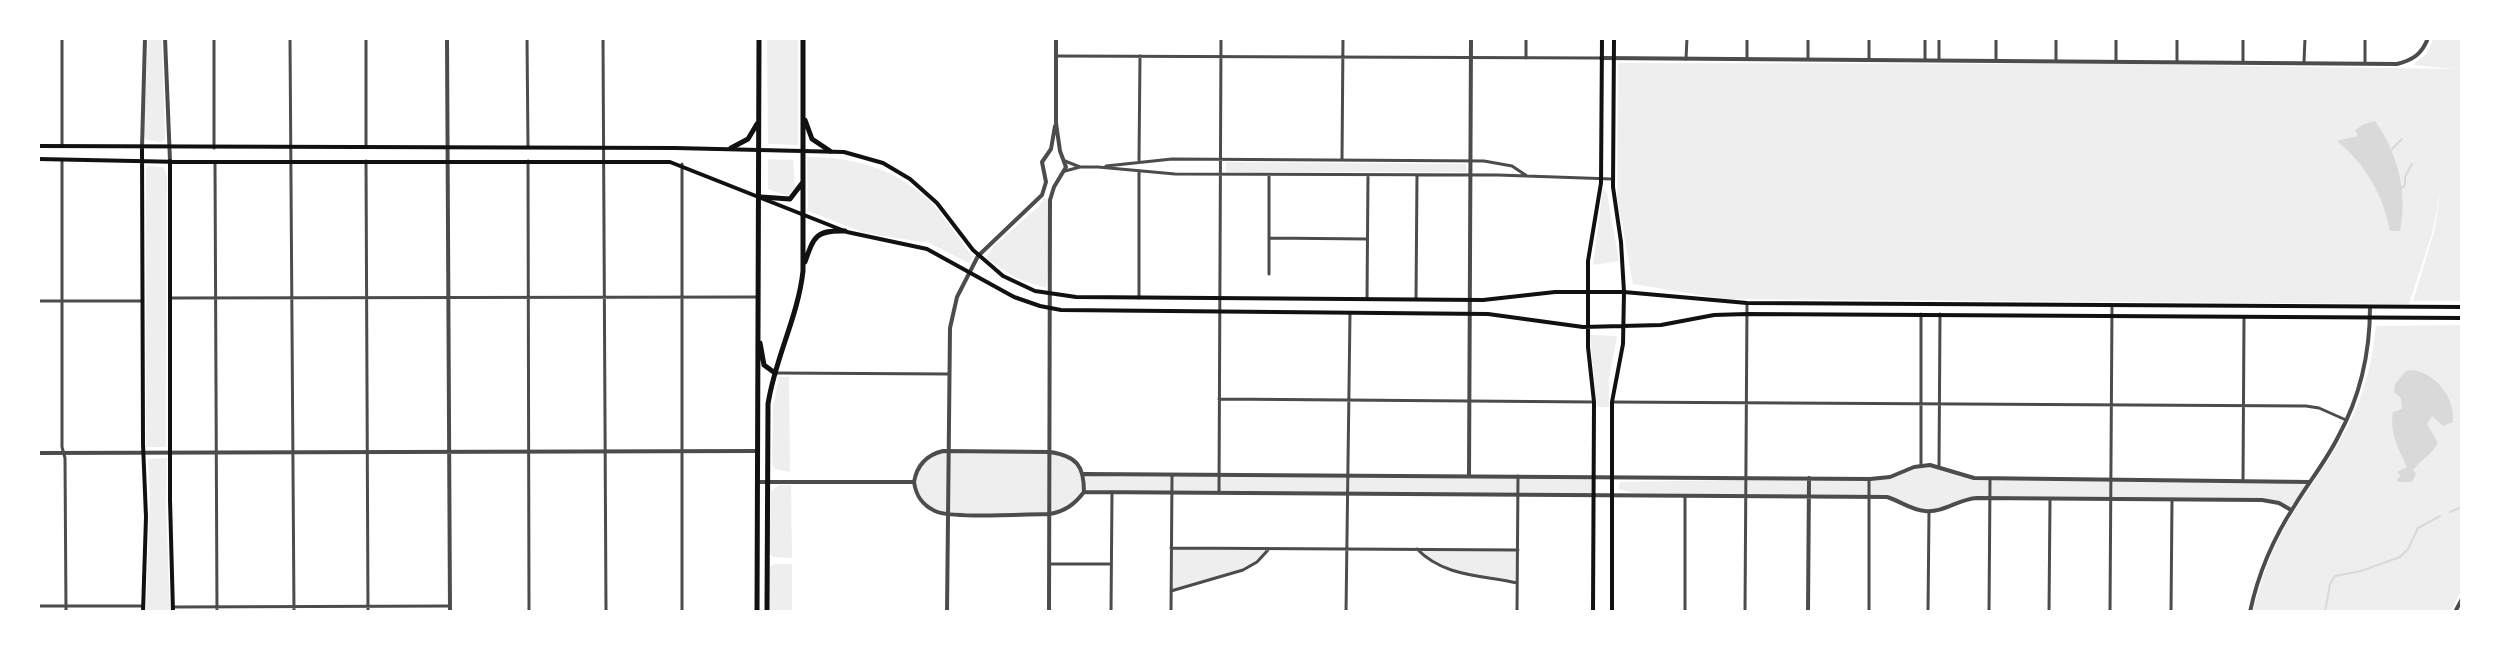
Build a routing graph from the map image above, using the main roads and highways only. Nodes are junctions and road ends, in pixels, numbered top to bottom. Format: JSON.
{"nodes":[{"id":1,"x":759,"y":38,"type":"edge"},
{"id":2,"x":803,"y":38,"type":"edge"},
{"id":3,"x":1602,"y":38,"type":"edge"},
{"id":4,"x":1614,"y":38,"type":"edge"},
{"id":5,"x":803,"y":112,"type":"junction"},
{"id":6,"x":759,"y":120,"type":"junction"},
{"id":7,"x":38,"y":146,"type":"edge"},
{"id":8,"x":142,"y":147,"type":"junction"},
{"id":9,"x":731,"y":148,"type":"junction"},
{"id":10,"x":759,"y":149,"type":"junction"},
{"id":11,"x":803,"y":150,"type":"junction"},
{"id":12,"x":830,"y":151,"type":"junction"},
{"id":13,"x":38,"y":159,"type":"edge"},
{"id":14,"x":142,"y":160,"type":"junction"},
{"id":15,"x":170,"y":161,"type":"junction"},
{"id":16,"x":803,"y":182,"type":"junction"},
{"id":17,"x":759,"y":197,"type":"junction"},
{"id":18,"x":804,"y":215,"type":"junction"},
{"id":19,"x":845,"y":231,"type":"junction"},
{"id":20,"x":803,"y":266,"type":"junction"},
{"id":21,"x":1588,"y":292,"type":"junction"},
{"id":22,"x":1624,"y":292,"type":"junction"},
{"id":23,"x":2462,"y":307,"type":"edge"},
{"id":24,"x":2462,"y":318,"type":"edge"},
{"id":25,"x":758,"y":327,"type":"junction"},
{"id":26,"x":1587,"y":327,"type":"junction"},
{"id":27,"x":1624,"y":327,"type":"junction"},
{"id":28,"x":775,"y":373,"type":"junction"},
{"id":29,"x":143,"y":609,"type":"edge"},
{"id":30,"x":174,"y":609,"type":"edge"},
{"id":31,"x":757,"y":612,"type":"edge"},
{"id":32,"x":767,"y":612,"type":"edge"},
{"id":33,"x":1593,"y":612,"type":"edge"},
{"id":34,"x":1612,"y":612,"type":"edge"}],
"edges":[{"from":1,"to":6,"type":"main road"},
{"from":2,"to":5,"type":"main road"},
{"from":3,"to":21,"type":"main road"},
{"from":4,"to":22,"type":"main road"},
{"from":5,"to":11,"type":"main road"},
{"from":5,"to":12,"type":"main road"},
{"from":6,"to":9,"type":"main road"},
{"from":6,"to":10,"type":"main road"},
{"from":7,"to":8,"type":"main road"},
{"from":8,"to":9,"type":"main road"},
{"from":8,"to":14,"type":"main road"},
{"from":9,"to":10,"type":"main road"},
{"from":10,"to":11,"type":"main road"},
{"from":10,"to":17,"type":"main road"},
{"from":11,"to":12,"type":"main road"},
{"from":11,"to":16,"type":"main road"},
{"from":12,"to":21,"type":"main road"},
{"from":13,"to":14,"type":"main road"},
{"from":14,"to":15,"type":"main road"},
{"from":14,"to":29,"type":"main road"},
{"from":15,"to":17,"type":"main road"},
{"from":15,"to":30,"type":"main road"},
{"from":16,"to":17,"type":"main road"},
{"from":16,"to":18,"type":"main road"},
{"from":17,"to":18,"type":"main road"},
{"from":17,"to":25,"type":"main road"},
{"from":18,"to":19,"type":"main road"},
{"from":18,"to":20,"type":"main road"},
{"from":19,"to":20,"type":"main road"},
{"from":19,"to":26,"type":"main road"},
{"from":20,"to":28,"type":"main road"},
{"from":21,"to":22,"type":"main road"},
{"from":21,"to":26,"type":"main road"},
{"from":22,"to":23,"type":"main road"},
{"from":22,"to":27,"type":"main road"},
{"from":24,"to":27,"type":"main road"},
{"from":25,"to":28,"type":"main road"},
{"from":25,"to":31,"type":"main road"},
{"from":26,"to":27,"type":"main road"},
{"from":26,"to":33,"type":"main road"},
{"from":27,"to":34,"type":"main road"},
{"from":28,"to":32,"type":"main road"}]}
